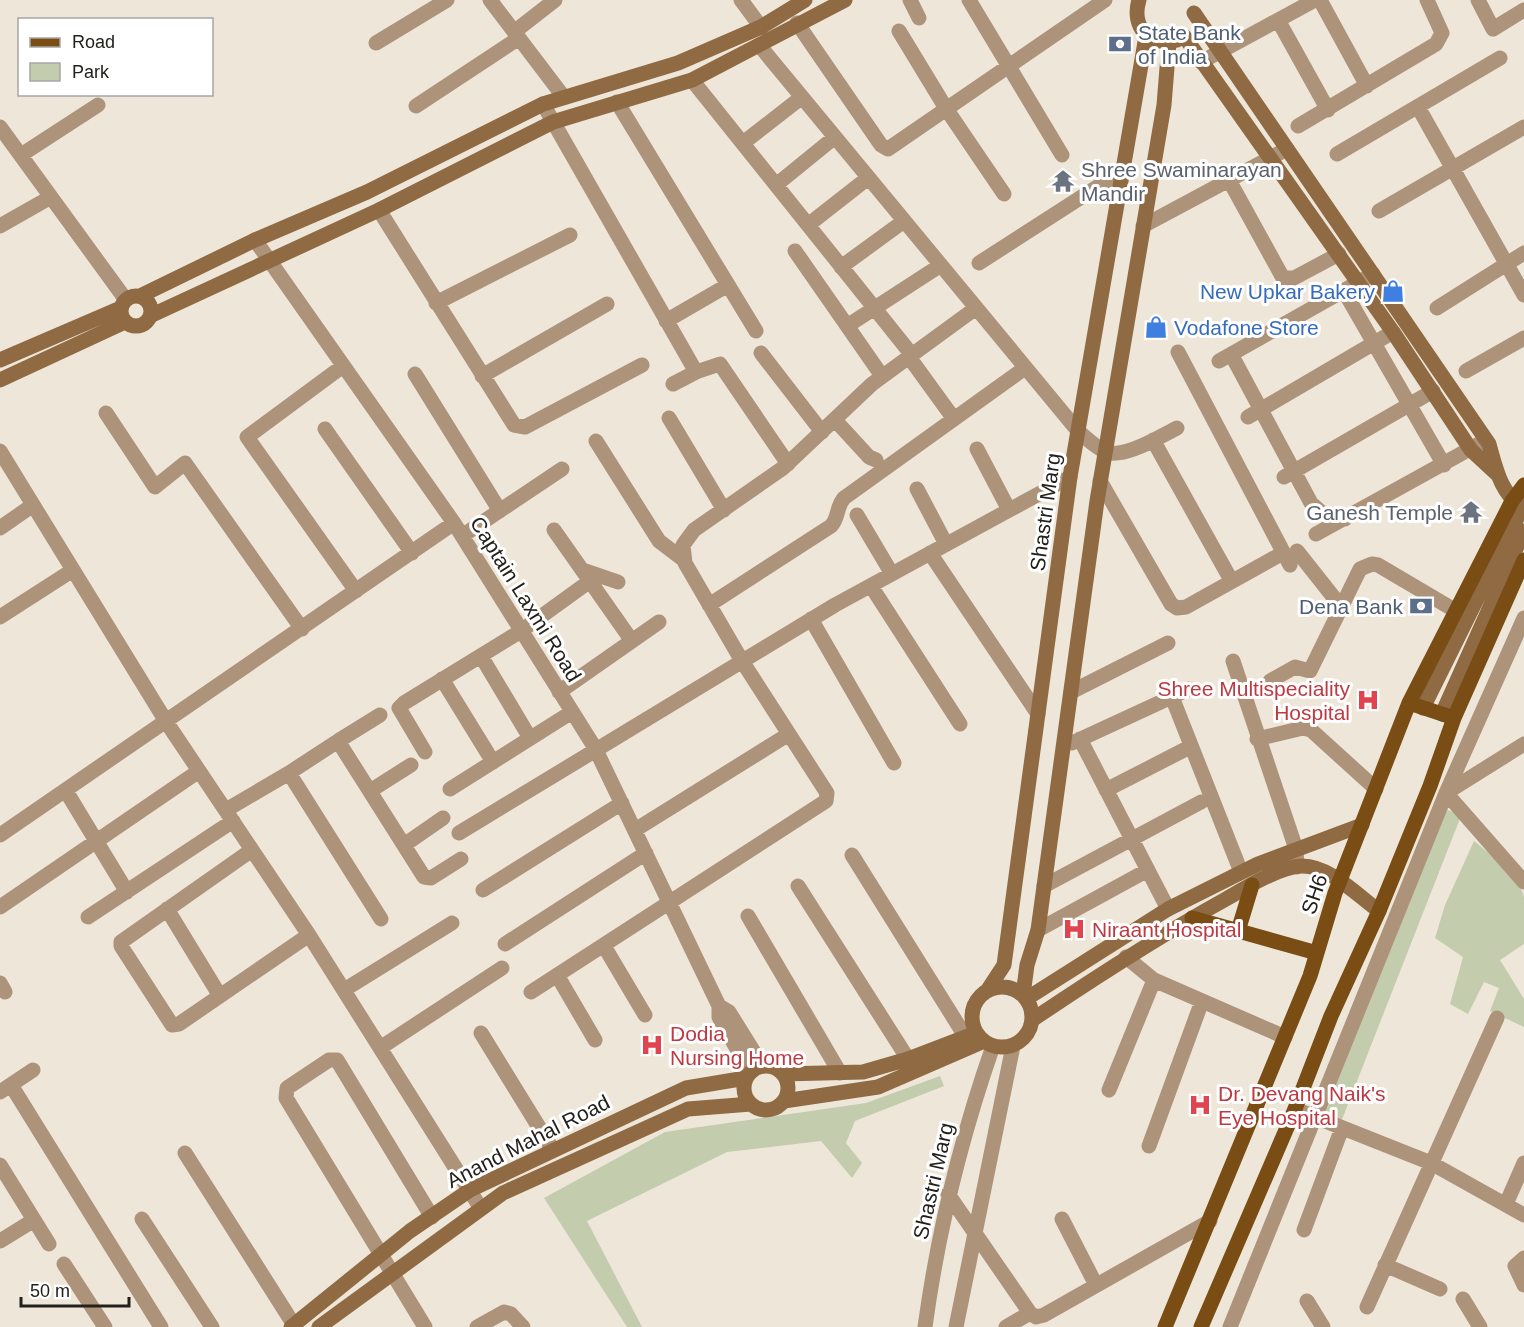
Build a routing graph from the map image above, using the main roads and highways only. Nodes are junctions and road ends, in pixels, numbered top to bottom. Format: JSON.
{"nodes":[{"id":1,"x":1524,"y":485,"type":"edge"},
{"id":2,"x":1521,"y":505,"type":"edge"},
{"id":3,"x":1524,"y":560,"type":"edge"},
{"id":4,"x":1416,"y":705,"type":"junction"},
{"id":5,"x":1448,"y":716,"type":"junction"},
{"id":6,"x":1252,"y":885,"type":"road end"},
{"id":7,"x":1192,"y":918,"type":"road end"},
{"id":8,"x":1238,"y":931,"type":"junction"},
{"id":9,"x":1317,"y":953,"type":"junction"},
{"id":10,"x":1165,"y":1327,"type":"edge"},
{"id":11,"x":1201,"y":1327,"type":"edge"}],
"edges":[{"from":1,"to":2,"type":"main road","name":"SH6"},
{"from":2,"to":4,"type":"main road","name":"SH6"},
{"from":3,"to":5,"type":"main road"},
{"from":4,"to":5,"type":"main road"},
{"from":4,"to":9,"type":"main road","name":"SH6"},
{"from":5,"to":11,"type":"main road"},
{"from":6,"to":8,"type":"main road"},
{"from":7,"to":8,"type":"main road"},
{"from":8,"to":9,"type":"main road"},
{"from":9,"to":10,"type":"main road","name":"SH6"}]}
